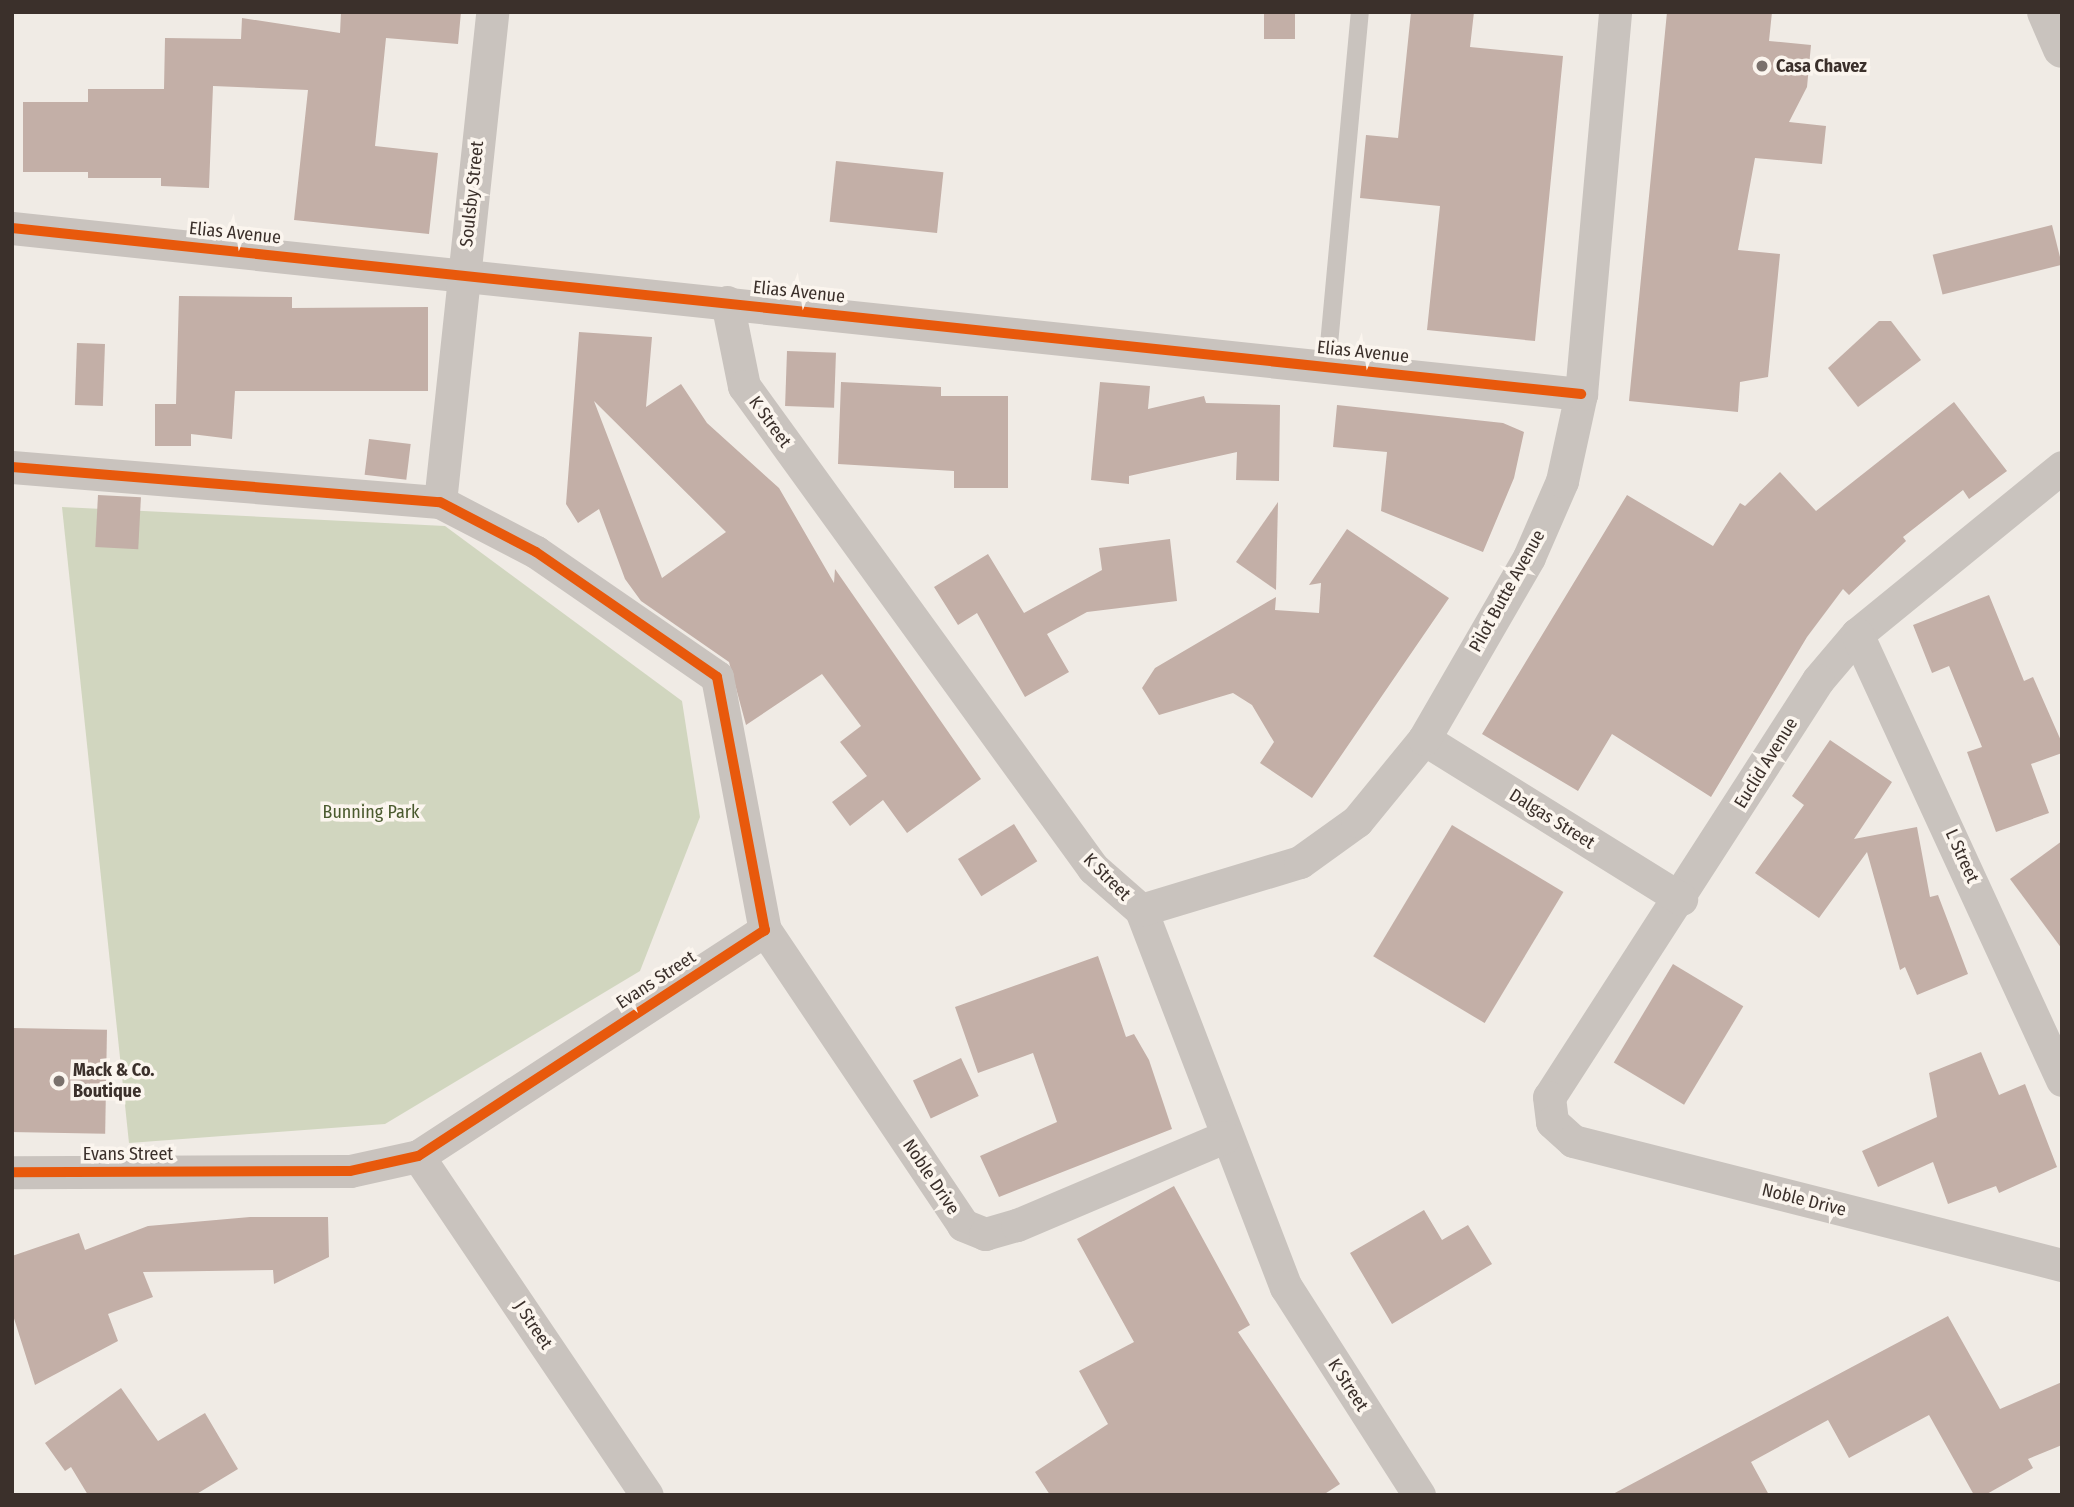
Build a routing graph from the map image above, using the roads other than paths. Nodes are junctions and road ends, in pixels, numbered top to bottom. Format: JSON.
{"nodes":[{"id":1,"x":492,"y":12,"type":"edge"},
{"id":2,"x":1360,"y":12,"type":"edge"},
{"id":3,"x":1615,"y":12,"type":"edge"},
{"id":4,"x":2046,"y":12,"type":"edge"},
{"id":5,"x":2062,"y":49,"type":"edge"},
{"id":6,"x":12,"y":228,"type":"edge"},
{"id":7,"x":464,"y":274,"type":"junction"},
{"id":8,"x":727,"y":302,"type":"junction"},
{"id":9,"x":1327,"y":366,"type":"junction"},
{"id":10,"x":1581,"y":394,"type":"junction"},
{"id":11,"x":12,"y":467,"type":"edge"},
{"id":12,"x":2062,"y":467,"type":"edge"},
{"id":13,"x":440,"y":502,"type":"junction"},
{"id":14,"x":1857,"y":634,"type":"junction"},
{"id":15,"x":1424,"y":739,"type":"junction"},
{"id":16,"x":1681,"y":899,"type":"junction"},
{"id":17,"x":1140,"y":910,"type":"junction"},
{"id":18,"x":765,"y":930,"type":"junction"},
{"id":19,"x":2062,"y":1080,"type":"edge"},
{"id":20,"x":1552,"y":1122,"type":"joint"},
{"id":21,"x":1224,"y":1137,"type":"junction"},
{"id":22,"x":418,"y":1156,"type":"junction"},
{"id":23,"x":12,"y":1172,"type":"edge"},
{"id":24,"x":2062,"y":1265,"type":"edge"},
{"id":25,"x":647,"y":1495,"type":"edge"},
{"id":26,"x":1419,"y":1495,"type":"edge"}],
"edges":[{"from":1,"to":7,"type":"street","name":"Soulsby Street"},
{"from":2,"to":9,"type":"lane"},
{"from":3,"to":10,"type":"street","name":"Pilot Butte Avenue"},
{"from":4,"to":5,"type":"street"},
{"from":6,"to":7,"type":"street","name":"Elias Avenue"},
{"from":7,"to":8,"type":"street","name":"Elias Avenue"},
{"from":7,"to":13,"type":"street","name":"Soulsby Street"},
{"from":8,"to":9,"type":"street","name":"Elias Avenue"},
{"from":8,"to":17,"type":"street","name":"K Street"},
{"from":9,"to":10,"type":"street","name":"Elias Avenue"},
{"from":10,"to":15,"type":"street","name":"Pilot Butte Avenue"},
{"from":11,"to":13,"type":"street"},
{"from":12,"to":14,"type":"street","name":"Euclid Avenue"},
{"from":13,"to":18,"type":"street"},
{"from":14,"to":16,"type":"street","name":"Euclid Avenue"},
{"from":14,"to":19,"type":"street","name":"L Street"},
{"from":15,"to":16,"type":"street","name":"Dalgas Street"},
{"from":15,"to":17,"type":"street","name":"Pilot Butte Avenue"},
{"from":16,"to":20,"type":"street","name":"Euclid Avenue"},
{"from":17,"to":21,"type":"street","name":"K Street"},
{"from":18,"to":21,"type":"street","name":"Noble Drive"},
{"from":18,"to":22,"type":"street","name":"Evans Street"},
{"from":20,"to":24,"type":"street","name":"Noble Drive"},
{"from":21,"to":26,"type":"street","name":"K Street"},
{"from":22,"to":23,"type":"street","name":"Evans Street"},
{"from":22,"to":25,"type":"street","name":"J Street"}]}
